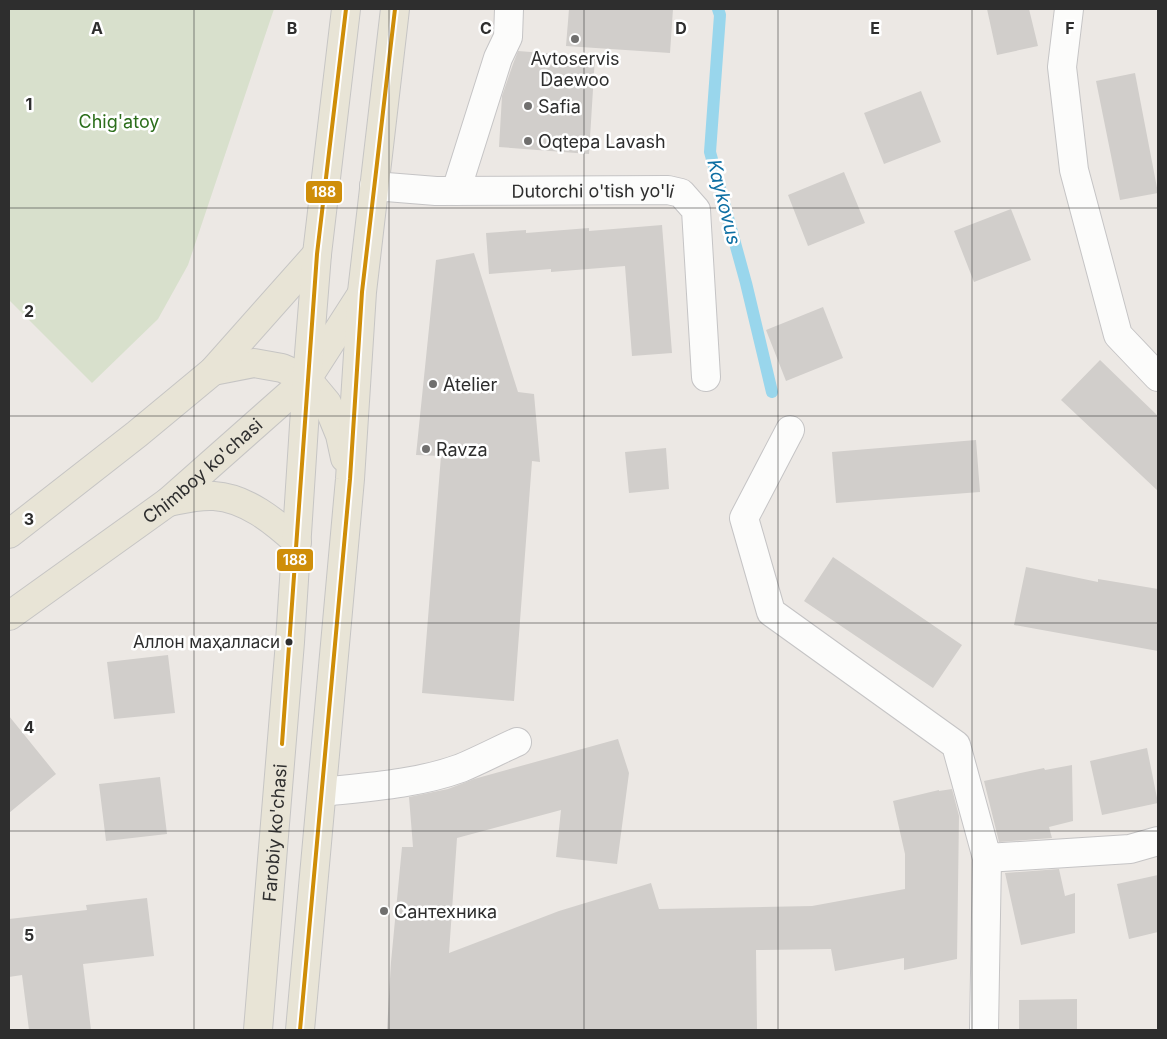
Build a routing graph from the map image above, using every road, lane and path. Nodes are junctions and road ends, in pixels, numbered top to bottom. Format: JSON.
{"nodes":[{"id":1,"x":346,"y":9,"type":"edge"},
{"id":2,"x":395,"y":9,"type":"edge"},
{"id":3,"x":509,"y":9,"type":"edge"},
{"id":4,"x":1069,"y":9,"type":"edge"},
{"id":5,"x":374,"y":186,"type":"junction"},
{"id":6,"x":456,"y":191,"type":"junction"},
{"id":7,"x":317,"y":254,"type":"junction"},
{"id":8,"x":362,"y":292,"type":"junction"},
{"id":9,"x":213,"y":371,"type":"junction"},
{"id":10,"x":1158,"y":377,"type":"edge"},
{"id":11,"x":307,"y":378,"type":"junction"},
{"id":12,"x":706,"y":378,"type":"dead end"},
{"id":13,"x":790,"y":430,"type":"dead end"},
{"id":14,"x":350,"y":479,"type":"junction"},
{"id":15,"x":168,"y":502,"type":"junction"},
{"id":16,"x":9,"y":534,"type":"edge"},
{"id":17,"x":297,"y":542,"type":"junction"},
{"id":18,"x":9,"y":616,"type":"edge"},
{"id":19,"x":517,"y":742,"type":"dead end"},
{"id":20,"x":322,"y":792,"type":"junction"},
{"id":21,"x":1158,"y":841,"type":"edge"},
{"id":22,"x":987,"y":858,"type":"junction"},
{"id":23,"x":258,"y":1030,"type":"edge"},
{"id":24,"x":300,"y":1030,"type":"edge"},
{"id":25,"x":984,"y":1030,"type":"edge"}],
"edges":[{"from":1,"to":7,"type":"main road","name":"Farobiy ko'chasi"},
{"from":2,"to":5,"type":"main road"},
{"from":3,"to":6,"type":"street"},
{"from":4,"to":10,"type":"street"},
{"from":5,"to":6,"type":"street","name":"Dutorchi o'tish yo'li"},
{"from":5,"to":8,"type":"main road"},
{"from":6,"to":12,"type":"street","name":"Dutorchi o'tish yo'li"},
{"from":7,"to":9,"type":"main road"},
{"from":7,"to":11,"type":"main road","name":"Farobiy ko'chasi"},
{"from":8,"to":11,"type":"main road","name":"Chimboy ko'chasi"},
{"from":8,"to":14,"type":"main road"},
{"from":9,"to":11,"type":"main road"},
{"from":9,"to":16,"type":"main road"},
{"from":11,"to":14,"type":"main road"},
{"from":11,"to":15,"type":"main road","name":"Chimboy ko'chasi"},
{"from":11,"to":17,"type":"main road","name":"Farobiy ko'chasi"},
{"from":13,"to":22,"type":"street"},
{"from":14,"to":20,"type":"main road"},
{"from":15,"to":17,"type":"main road"},
{"from":15,"to":18,"type":"main road","name":"Chimboy ko'chasi"},
{"from":17,"to":23,"type":"main road","name":"Farobiy ko'chasi"},
{"from":19,"to":20,"type":"street"},
{"from":20,"to":24,"type":"main road"},
{"from":21,"to":22,"type":"street"},
{"from":22,"to":25,"type":"street"}]}
